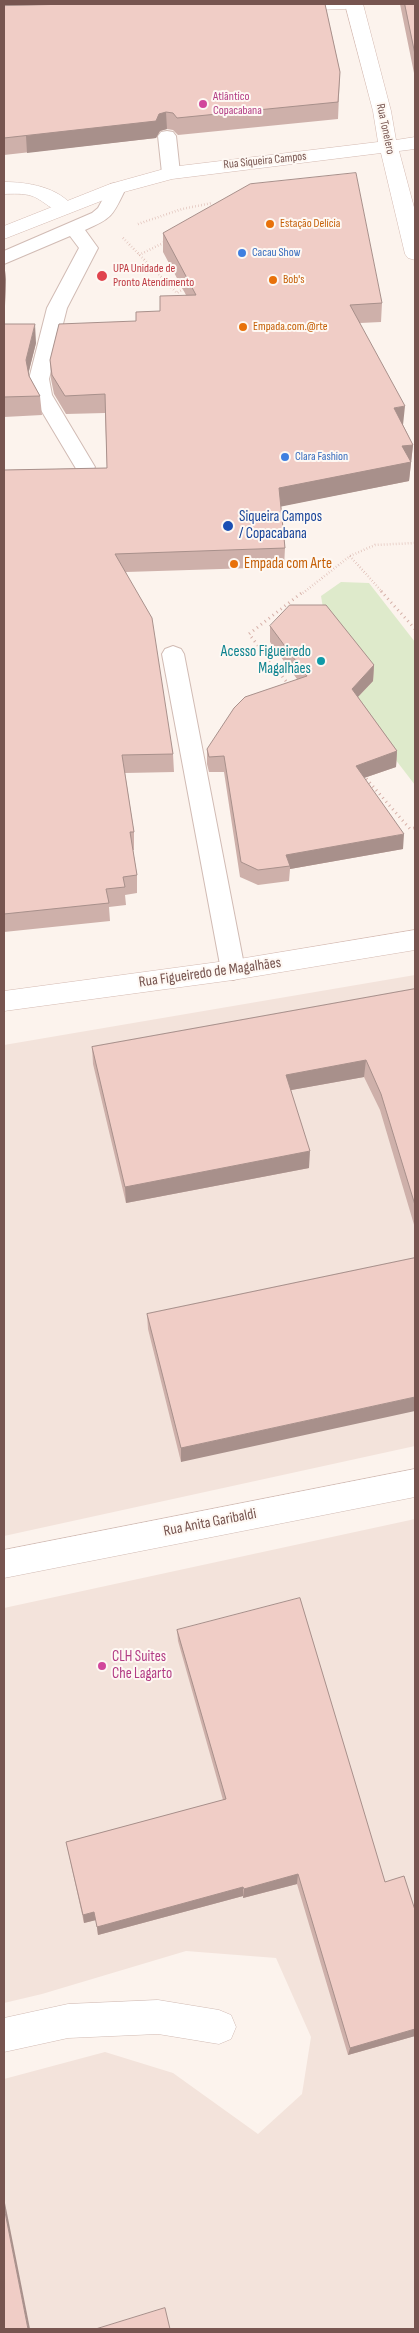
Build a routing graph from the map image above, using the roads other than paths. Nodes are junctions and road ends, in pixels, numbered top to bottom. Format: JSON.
{"nodes":[{"id":1,"x":345,"y":4,"type":"edge"},
{"id":2,"x":354,"y":4,"type":"edge"},
{"id":3,"x":272,"y":6,"type":"edge"},
{"id":4,"x":167,"y":136,"type":"dead end"},
{"id":5,"x":415,"y":143,"type":"edge"},
{"id":6,"x":388,"y":146,"type":"junction"},
{"id":7,"x":171,"y":173,"type":"junction"},
{"id":8,"x":4,"y":188,"type":"edge"},
{"id":9,"x":117,"y":188,"type":"junction"},
{"id":10,"x":64,"y":208,"type":"junction"},
{"id":11,"x":74,"y":229,"type":"junction"},
{"id":12,"x":4,"y":233,"type":"edge"},
{"id":13,"x":415,"y":254,"type":"edge"},
{"id":14,"x":4,"y":258,"type":"edge"},
{"id":15,"x":85,"y":466,"type":"edge"},
{"id":16,"x":173,"y":654,"type":"dead end"},
{"id":17,"x":415,"y":940,"type":"edge"},
{"id":18,"x":233,"y":970,"type":"junction"},
{"id":19,"x":4,"y":1002,"type":"edge"},
{"id":20,"x":415,"y":1483,"type":"edge"},
{"id":21,"x":4,"y":1564,"type":"edge"},
{"id":22,"x":219,"y":2027,"type":"dead end"},
{"id":23,"x":4,"y":2035,"type":"edge"}],
"edges":[{"from":1,"to":3,"type":"street"},
{"from":2,"to":6,"type":"street","name":"Rua Tonelero"},
{"from":4,"to":7,"type":"lane"},
{"from":5,"to":6,"type":"street","name":"Rua Siqueira Campos"},
{"from":6,"to":7,"type":"street","name":"Rua Siqueira Campos"},
{"from":6,"to":13,"type":"street","name":"Rua Tonelero"},
{"from":7,"to":9,"type":"street","name":"Rua Siqueira Campos"},
{"from":8,"to":10,"type":"street"},
{"from":9,"to":10,"type":"street","name":"Rua Siqueira Campos"},
{"from":9,"to":11,"type":"lane"},
{"from":10,"to":12,"type":"street","name":"Rua Siqueira Campos"},
{"from":11,"to":14,"type":"lane"},
{"from":11,"to":15,"type":"lane"},
{"from":16,"to":18,"type":"lane"},
{"from":17,"to":18,"type":"street","name":"Rua Figueiredo de Magalhães"},
{"from":18,"to":19,"type":"street","name":"Rua Figueiredo de Magalhães"},
{"from":20,"to":21,"type":"street","name":"Rua Anita Garibaldi"},
{"from":22,"to":23,"type":"street"}]}
